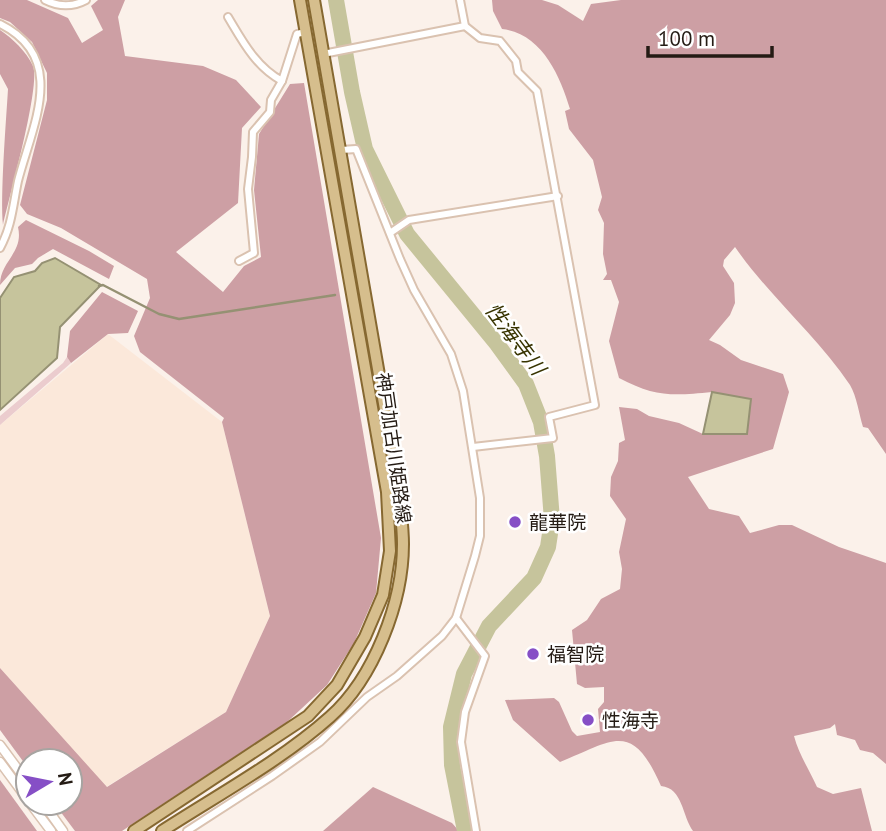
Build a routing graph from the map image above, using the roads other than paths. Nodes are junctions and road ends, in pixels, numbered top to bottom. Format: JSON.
{"nodes":[{"id":1,"x":45,"y":0,"type":"edge"},
{"id":2,"x":86,"y":0,"type":"edge"},
{"id":3,"x":300,"y":0,"type":"edge"},
{"id":4,"x":314,"y":0,"type":"edge"},
{"id":5,"x":460,"y":0,"type":"edge"},
{"id":6,"x":228,"y":17,"type":"dead end"},
{"id":7,"x":0,"y":24,"type":"edge"},
{"id":8,"x":465,"y":26,"type":"junction"},
{"id":9,"x":305,"y":32,"type":"junction"},
{"id":10,"x":326,"y":53,"type":"junction"},
{"id":11,"x":282,"y":82,"type":"junction"},
{"id":12,"x":341,"y":150,"type":"junction"},
{"id":13,"x":558,"y":196,"type":"junction"},
{"id":14,"x":393,"y":232,"type":"junction"},
{"id":15,"x":0,"y":248,"type":"edge"},
{"id":16,"x":239,"y":261,"type":"dead end"},
{"id":17,"x":473,"y":447,"type":"junction"},
{"id":18,"x":456,"y":618,"type":"junction"},
{"id":19,"x":0,"y":745,"type":"edge"},
{"id":20,"x":0,"y":762,"type":"edge"},
{"id":21,"x":14,"y":764,"type":"edge"},
{"id":22,"x":14,"y":781,"type":"edge"},
{"id":23,"x":40,"y":817,"type":"edge"},
{"id":24,"x":51,"y":831,"type":"edge"},
{"id":25,"x":134,"y":831,"type":"edge"},
{"id":26,"x":162,"y":831,"type":"edge"},
{"id":27,"x":187,"y":831,"type":"edge"},
{"id":28,"x":475,"y":831,"type":"edge"}],
"edges":[{"from":1,"to":2,"type":"street"},
{"from":3,"to":9,"type":"main road","name":"神戸加古川姫路線"},
{"from":4,"to":10,"type":"main road","name":"神戸加古川姫路線"},
{"from":5,"to":8,"type":"street"},
{"from":6,"to":11,"type":"street"},
{"from":7,"to":15,"type":"street"},
{"from":8,"to":10,"type":"street"},
{"from":8,"to":13,"type":"street"},
{"from":9,"to":11,"type":"street"},
{"from":9,"to":25,"type":"main road","name":"神戸加古川姫路線"},
{"from":10,"to":12,"type":"main road","name":"神戸加古川姫路線"},
{"from":11,"to":16,"type":"street"},
{"from":12,"to":14,"type":"street"},
{"from":12,"to":26,"type":"main road","name":"神戸加古川姫路線"},
{"from":13,"to":14,"type":"street"},
{"from":13,"to":17,"type":"street"},
{"from":14,"to":17,"type":"street"},
{"from":17,"to":18,"type":"street"},
{"from":18,"to":27,"type":"street"},
{"from":18,"to":28,"type":"street"},
{"from":19,"to":21,"type":"street"},
{"from":20,"to":22,"type":"street"},
{"from":23,"to":24,"type":"street"}]}
